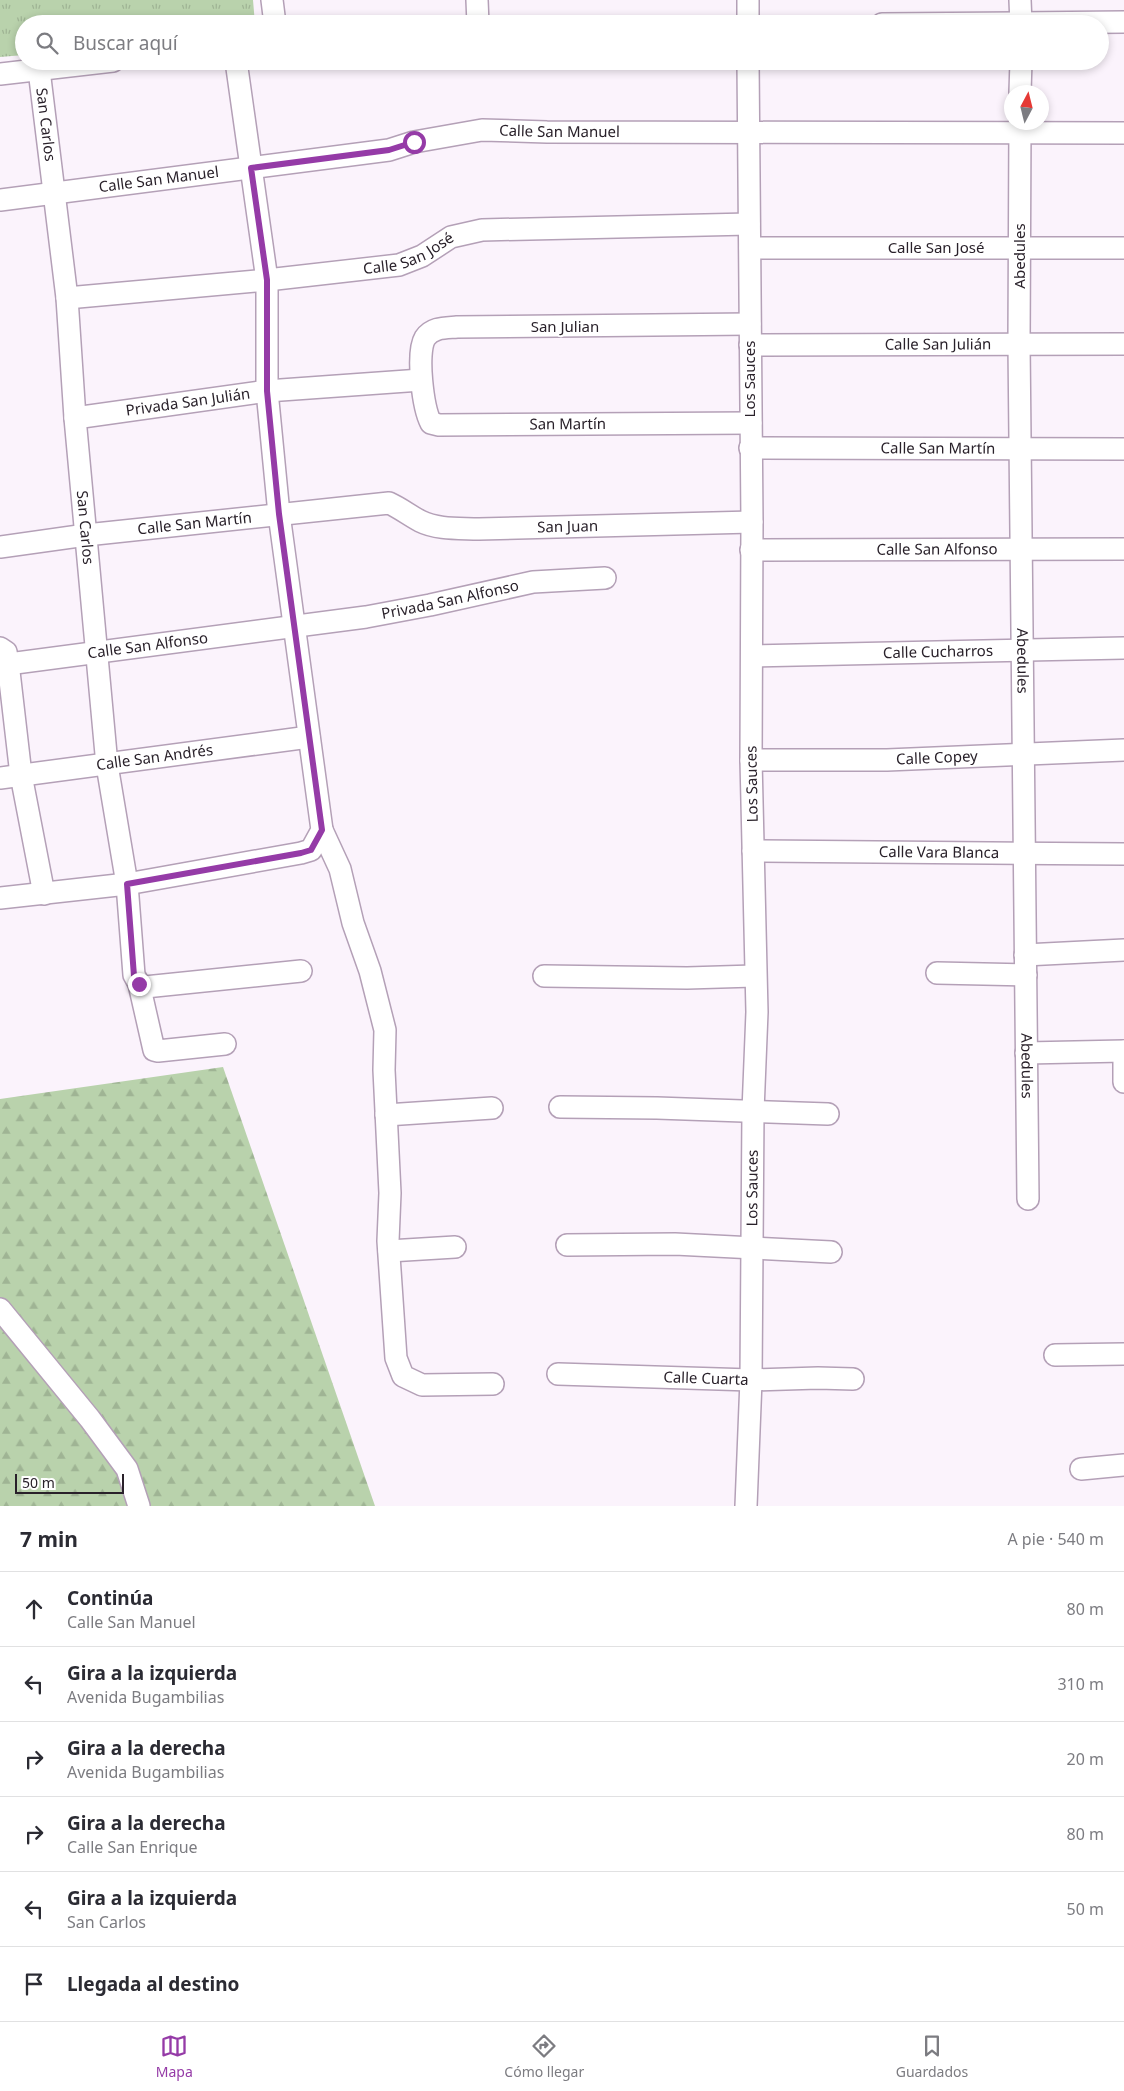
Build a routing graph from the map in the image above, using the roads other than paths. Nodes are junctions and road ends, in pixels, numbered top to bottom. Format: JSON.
{"nodes":[{"id":1,"x":272,"y":0,"type":"edge"},
{"id":2,"x":477,"y":0,"type":"edge"},
{"id":3,"x":748,"y":0,"type":"edge"},
{"id":4,"x":1020,"y":0,"type":"edge"},
{"id":5,"x":274,"y":15,"type":"edge"},
{"id":6,"x":478,"y":15,"type":"edge"},
{"id":7,"x":748,"y":15,"type":"edge"},
{"id":8,"x":1021,"y":15,"type":"edge"},
{"id":9,"x":1109,"y":22,"type":"edge"},
{"id":10,"x":1124,"y":22,"type":"edge"},
{"id":11,"x":39,"y":70,"type":"joint"},
{"id":12,"x":237,"y":70,"type":"edge"},
{"id":13,"x":748,"y":70,"type":"edge"},
{"id":14,"x":1021,"y":70,"type":"edge"},
{"id":15,"x":0,"y":74,"type":"edge"},
{"id":16,"x":1020,"y":85,"type":"edge"},
{"id":17,"x":1004,"y":127,"type":"edge"},
{"id":18,"x":1049,"y":128,"type":"edge"},
{"id":19,"x":1020,"y":130,"type":"edge"},
{"id":20,"x":749,"y":132,"type":"junction"},
{"id":21,"x":1124,"y":132,"type":"edge"},
{"id":22,"x":251,"y":168,"type":"junction"},
{"id":23,"x":54,"y":193,"type":"junction"},
{"id":24,"x":0,"y":200,"type":"edge"},
{"id":25,"x":750,"y":224,"type":"junction"},
{"id":26,"x":750,"y":248,"type":"junction"},
{"id":27,"x":1020,"y":248,"type":"junction"},
{"id":28,"x":1124,"y":248,"type":"edge"},
{"id":29,"x":267,"y":280,"type":"junction"},
{"id":30,"x":67,"y":298,"type":"junction"},
{"id":31,"x":750,"y":324,"type":"junction"},
{"id":32,"x":1019,"y":344,"type":"junction"},
{"id":33,"x":1124,"y":344,"type":"edge"},
{"id":34,"x":750,"y":345,"type":"junction"},
{"id":35,"x":421,"y":380,"type":"junction"},
{"id":36,"x":267,"y":391,"type":"junction"},
{"id":37,"x":75,"y":418,"type":"junction"},
{"id":38,"x":751,"y":423,"type":"junction"},
{"id":39,"x":750,"y":448,"type":"junction"},
{"id":40,"x":1020,"y":449,"type":"junction"},
{"id":41,"x":1124,"y":449,"type":"edge"},
{"id":42,"x":389,"y":503,"type":"joint"},
{"id":43,"x":279,"y":514,"type":"junction"},
{"id":44,"x":752,"y":522,"type":"junction"},
{"id":45,"x":86,"y":535,"type":"junction"},
{"id":46,"x":0,"y":547,"type":"edge"},
{"id":47,"x":1021,"y":549,"type":"junction"},
{"id":48,"x":1124,"y":549,"type":"edge"},
{"id":49,"x":751,"y":550,"type":"junction"},
{"id":50,"x":605,"y":578,"type":"dead end"},
{"id":51,"x":295,"y":626,"type":"junction"},
{"id":52,"x":1124,"y":648,"type":"edge"},
{"id":53,"x":96,"y":652,"type":"junction"},
{"id":54,"x":1022,"y":652,"type":"junction"},
{"id":55,"x":752,"y":656,"type":"junction"},
{"id":56,"x":3,"y":659,"type":"edge"},
{"id":57,"x":309,"y":737,"type":"junction"},
{"id":58,"x":1124,"y":750,"type":"edge"},
{"id":59,"x":1023,"y":754,"type":"junction"},
{"id":60,"x":751,"y":760,"type":"junction"},
{"id":61,"x":106,"y":764,"type":"junction"},
{"id":62,"x":10,"y":777,"type":"edge"},
{"id":63,"x":322,"y":830,"type":"junction"},
{"id":64,"x":753,"y":852,"type":"junction"},
{"id":65,"x":1124,"y":854,"type":"edge"},
{"id":66,"x":1024,"y":855,"type":"junction"},
{"id":67,"x":127,"y":884,"type":"junction"},
{"id":68,"x":44,"y":894,"type":"junction"},
{"id":69,"x":0,"y":898,"type":"edge"},
{"id":70,"x":1124,"y":950,"type":"edge"},
{"id":71,"x":1025,"y":965,"type":"junction"},
{"id":72,"x":301,"y":971,"type":"dead end"},
{"id":73,"x":937,"y":973,"type":"dead end"},
{"id":74,"x":544,"y":976,"type":"dead end"},
{"id":75,"x":754,"y":976,"type":"junction"},
{"id":76,"x":139,"y":984,"type":"junction"},
{"id":77,"x":225,"y":1044,"type":"dead end"},
{"id":78,"x":1124,"y":1050,"type":"edge"},
{"id":79,"x":1026,"y":1053,"type":"junction"},
{"id":80,"x":1124,"y":1082,"type":"edge"},
{"id":81,"x":560,"y":1107,"type":"dead end"},
{"id":82,"x":492,"y":1108,"type":"dead end"},
{"id":83,"x":753,"y":1111,"type":"junction"},
{"id":84,"x":828,"y":1114,"type":"dead end"},
{"id":85,"x":386,"y":1115,"type":"junction"},
{"id":86,"x":1028,"y":1199,"type":"dead end"},
{"id":87,"x":568,"y":1245,"type":"dead end"},
{"id":88,"x":455,"y":1246,"type":"dead end"},
{"id":89,"x":752,"y":1247,"type":"junction"},
{"id":90,"x":389,"y":1251,"type":"junction"},
{"id":91,"x":831,"y":1252,"type":"dead end"},
{"id":92,"x":0,"y":1308,"type":"edge"},
{"id":93,"x":1124,"y":1354,"type":"edge"},
{"id":94,"x":1055,"y":1355,"type":"dead end"},
{"id":95,"x":558,"y":1374,"type":"dead end"},
{"id":96,"x":853,"y":1379,"type":"dead end"},
{"id":97,"x":751,"y":1380,"type":"junction"},
{"id":98,"x":493,"y":1384,"type":"dead end"},
{"id":99,"x":1124,"y":1465,"type":"edge"},
{"id":100,"x":1081,"y":1469,"type":"dead end"},
{"id":101,"x":139,"y":1506,"type":"edge"},
{"id":102,"x":746,"y":1506,"type":"edge"}],
"edges":[{"from":1,"to":5,"type":"street"},
{"from":2,"to":6,"type":"street"},
{"from":3,"to":7,"type":"street"},
{"from":4,"to":8,"type":"street"},
{"from":9,"to":10,"type":"street"},
{"from":11,"to":15,"type":"street"},
{"from":11,"to":23,"type":"street","name":"San Carlos"},
{"from":12,"to":22,"type":"street"},
{"from":13,"to":20,"type":"street","name":"Los Sauces"},
{"from":14,"to":16,"type":"street"},
{"from":17,"to":20,"type":"street","name":"Calle San Manuel"},
{"from":18,"to":21,"type":"street","name":"Calle San Manuel"},
{"from":19,"to":27,"type":"street","name":"Abedules"},
{"from":20,"to":22,"type":"street","name":"Calle San Manuel"},
{"from":20,"to":25,"type":"street","name":"Los Sauces"},
{"from":22,"to":23,"type":"street","name":"Calle San Manuel"},
{"from":22,"to":29,"type":"street"},
{"from":23,"to":24,"type":"street","name":"Calle San Manuel"},
{"from":23,"to":30,"type":"street","name":"San Carlos"},
{"from":25,"to":26,"type":"street","name":"Los Sauces"},
{"from":25,"to":29,"type":"street","name":"Calle San José"},
{"from":26,"to":27,"type":"street","name":"Calle San José"},
{"from":26,"to":31,"type":"street","name":"Los Sauces"},
{"from":27,"to":28,"type":"street","name":"Calle San José"},
{"from":27,"to":32,"type":"street","name":"Abedules"},
{"from":29,"to":30,"type":"street","name":"Calle San José"},
{"from":29,"to":36,"type":"street"},
{"from":30,"to":37,"type":"street","name":"San Carlos"},
{"from":31,"to":34,"type":"street","name":"Los Sauces"},
{"from":31,"to":35,"type":"street","name":"San Julian"},
{"from":32,"to":33,"type":"street","name":"Calle San Julián"},
{"from":32,"to":34,"type":"street","name":"Calle San Julián"},
{"from":32,"to":40,"type":"street","name":"Abedules"},
{"from":34,"to":38,"type":"street","name":"Los Sauces"},
{"from":35,"to":36,"type":"street","name":"Privada San Julián"},
{"from":35,"to":38,"type":"street","name":"San Martín"},
{"from":36,"to":37,"type":"street","name":"Privada San Julián"},
{"from":36,"to":43,"type":"street"},
{"from":37,"to":45,"type":"street","name":"San Carlos"},
{"from":38,"to":39,"type":"street","name":"Los Sauces"},
{"from":39,"to":40,"type":"street","name":"Calle San Martín"},
{"from":39,"to":44,"type":"street","name":"Los Sauces"},
{"from":40,"to":41,"type":"street","name":"Calle San Martín"},
{"from":40,"to":47,"type":"street","name":"Abedules"},
{"from":42,"to":43,"type":"street","name":"Calle San Martín"},
{"from":42,"to":44,"type":"street","name":"San Juan"},
{"from":43,"to":45,"type":"street","name":"Calle San Martín"},
{"from":43,"to":51,"type":"street"},
{"from":44,"to":49,"type":"street","name":"Los Sauces"},
{"from":45,"to":46,"type":"street","name":"Calle San Martín"},
{"from":45,"to":53,"type":"street","name":"San Carlos"},
{"from":47,"to":48,"type":"street","name":"Calle San Alfonso"},
{"from":47,"to":49,"type":"street","name":"Calle San Alfonso"},
{"from":47,"to":54,"type":"street","name":"Abedules"},
{"from":49,"to":55,"type":"street","name":"Los Sauces"},
{"from":50,"to":51,"type":"street","name":"Privada San Alfonso"},
{"from":51,"to":53,"type":"street","name":"Calle San Alfonso"},
{"from":51,"to":57,"type":"street"},
{"from":52,"to":54,"type":"street","name":"Calle Cucharros"},
{"from":53,"to":56,"type":"street","name":"Calle San Alfonso"},
{"from":53,"to":61,"type":"street","name":"San Carlos"},
{"from":54,"to":55,"type":"street","name":"Calle Cucharros"},
{"from":54,"to":59,"type":"street","name":"Abedules"},
{"from":55,"to":60,"type":"street","name":"Los Sauces"},
{"from":56,"to":62,"type":"street"},
{"from":57,"to":61,"type":"street","name":"Calle San Andrés"},
{"from":57,"to":63,"type":"street"},
{"from":58,"to":59,"type":"street","name":"Calle Copey"},
{"from":59,"to":60,"type":"street","name":"Calle Copey"},
{"from":59,"to":66,"type":"street","name":"Abedules"},
{"from":60,"to":64,"type":"street","name":"Los Sauces"},
{"from":61,"to":62,"type":"street","name":"Calle San Andrés"},
{"from":61,"to":67,"type":"street","name":"San Carlos"},
{"from":62,"to":68,"type":"street"},
{"from":63,"to":67,"type":"street"},
{"from":63,"to":85,"type":"street"},
{"from":64,"to":66,"type":"street","name":"Calle Vara Blanca"},
{"from":64,"to":75,"type":"street","name":"Los Sauces"},
{"from":65,"to":66,"type":"street","name":"Calle Vara Blanca"},
{"from":66,"to":71,"type":"street","name":"Abedules"},
{"from":67,"to":68,"type":"street"},
{"from":67,"to":76,"type":"street","name":"San Carlos"},
{"from":68,"to":69,"type":"street"},
{"from":70,"to":71,"type":"street"},
{"from":71,"to":73,"type":"street"},
{"from":71,"to":79,"type":"street","name":"Abedules"},
{"from":72,"to":76,"type":"street"},
{"from":74,"to":75,"type":"street"},
{"from":75,"to":83,"type":"street","name":"Los Sauces"},
{"from":76,"to":77,"type":"street","name":"San Carlos"},
{"from":78,"to":79,"type":"street"},
{"from":78,"to":80,"type":"street"},
{"from":79,"to":86,"type":"street","name":"Abedules"},
{"from":81,"to":83,"type":"street"},
{"from":82,"to":85,"type":"street"},
{"from":83,"to":84,"type":"street"},
{"from":83,"to":89,"type":"street","name":"Los Sauces"},
{"from":85,"to":90,"type":"street"},
{"from":87,"to":89,"type":"street"},
{"from":88,"to":90,"type":"street"},
{"from":89,"to":91,"type":"street"},
{"from":89,"to":97,"type":"street","name":"Los Sauces"},
{"from":90,"to":98,"type":"street"},
{"from":92,"to":101,"type":"street"},
{"from":93,"to":94,"type":"street"},
{"from":95,"to":97,"type":"street","name":"Calle Cuarta"},
{"from":96,"to":97,"type":"street","name":"Calle Cuarta"},
{"from":97,"to":102,"type":"street","name":"Los Sauces"},
{"from":99,"to":100,"type":"street"}]}
